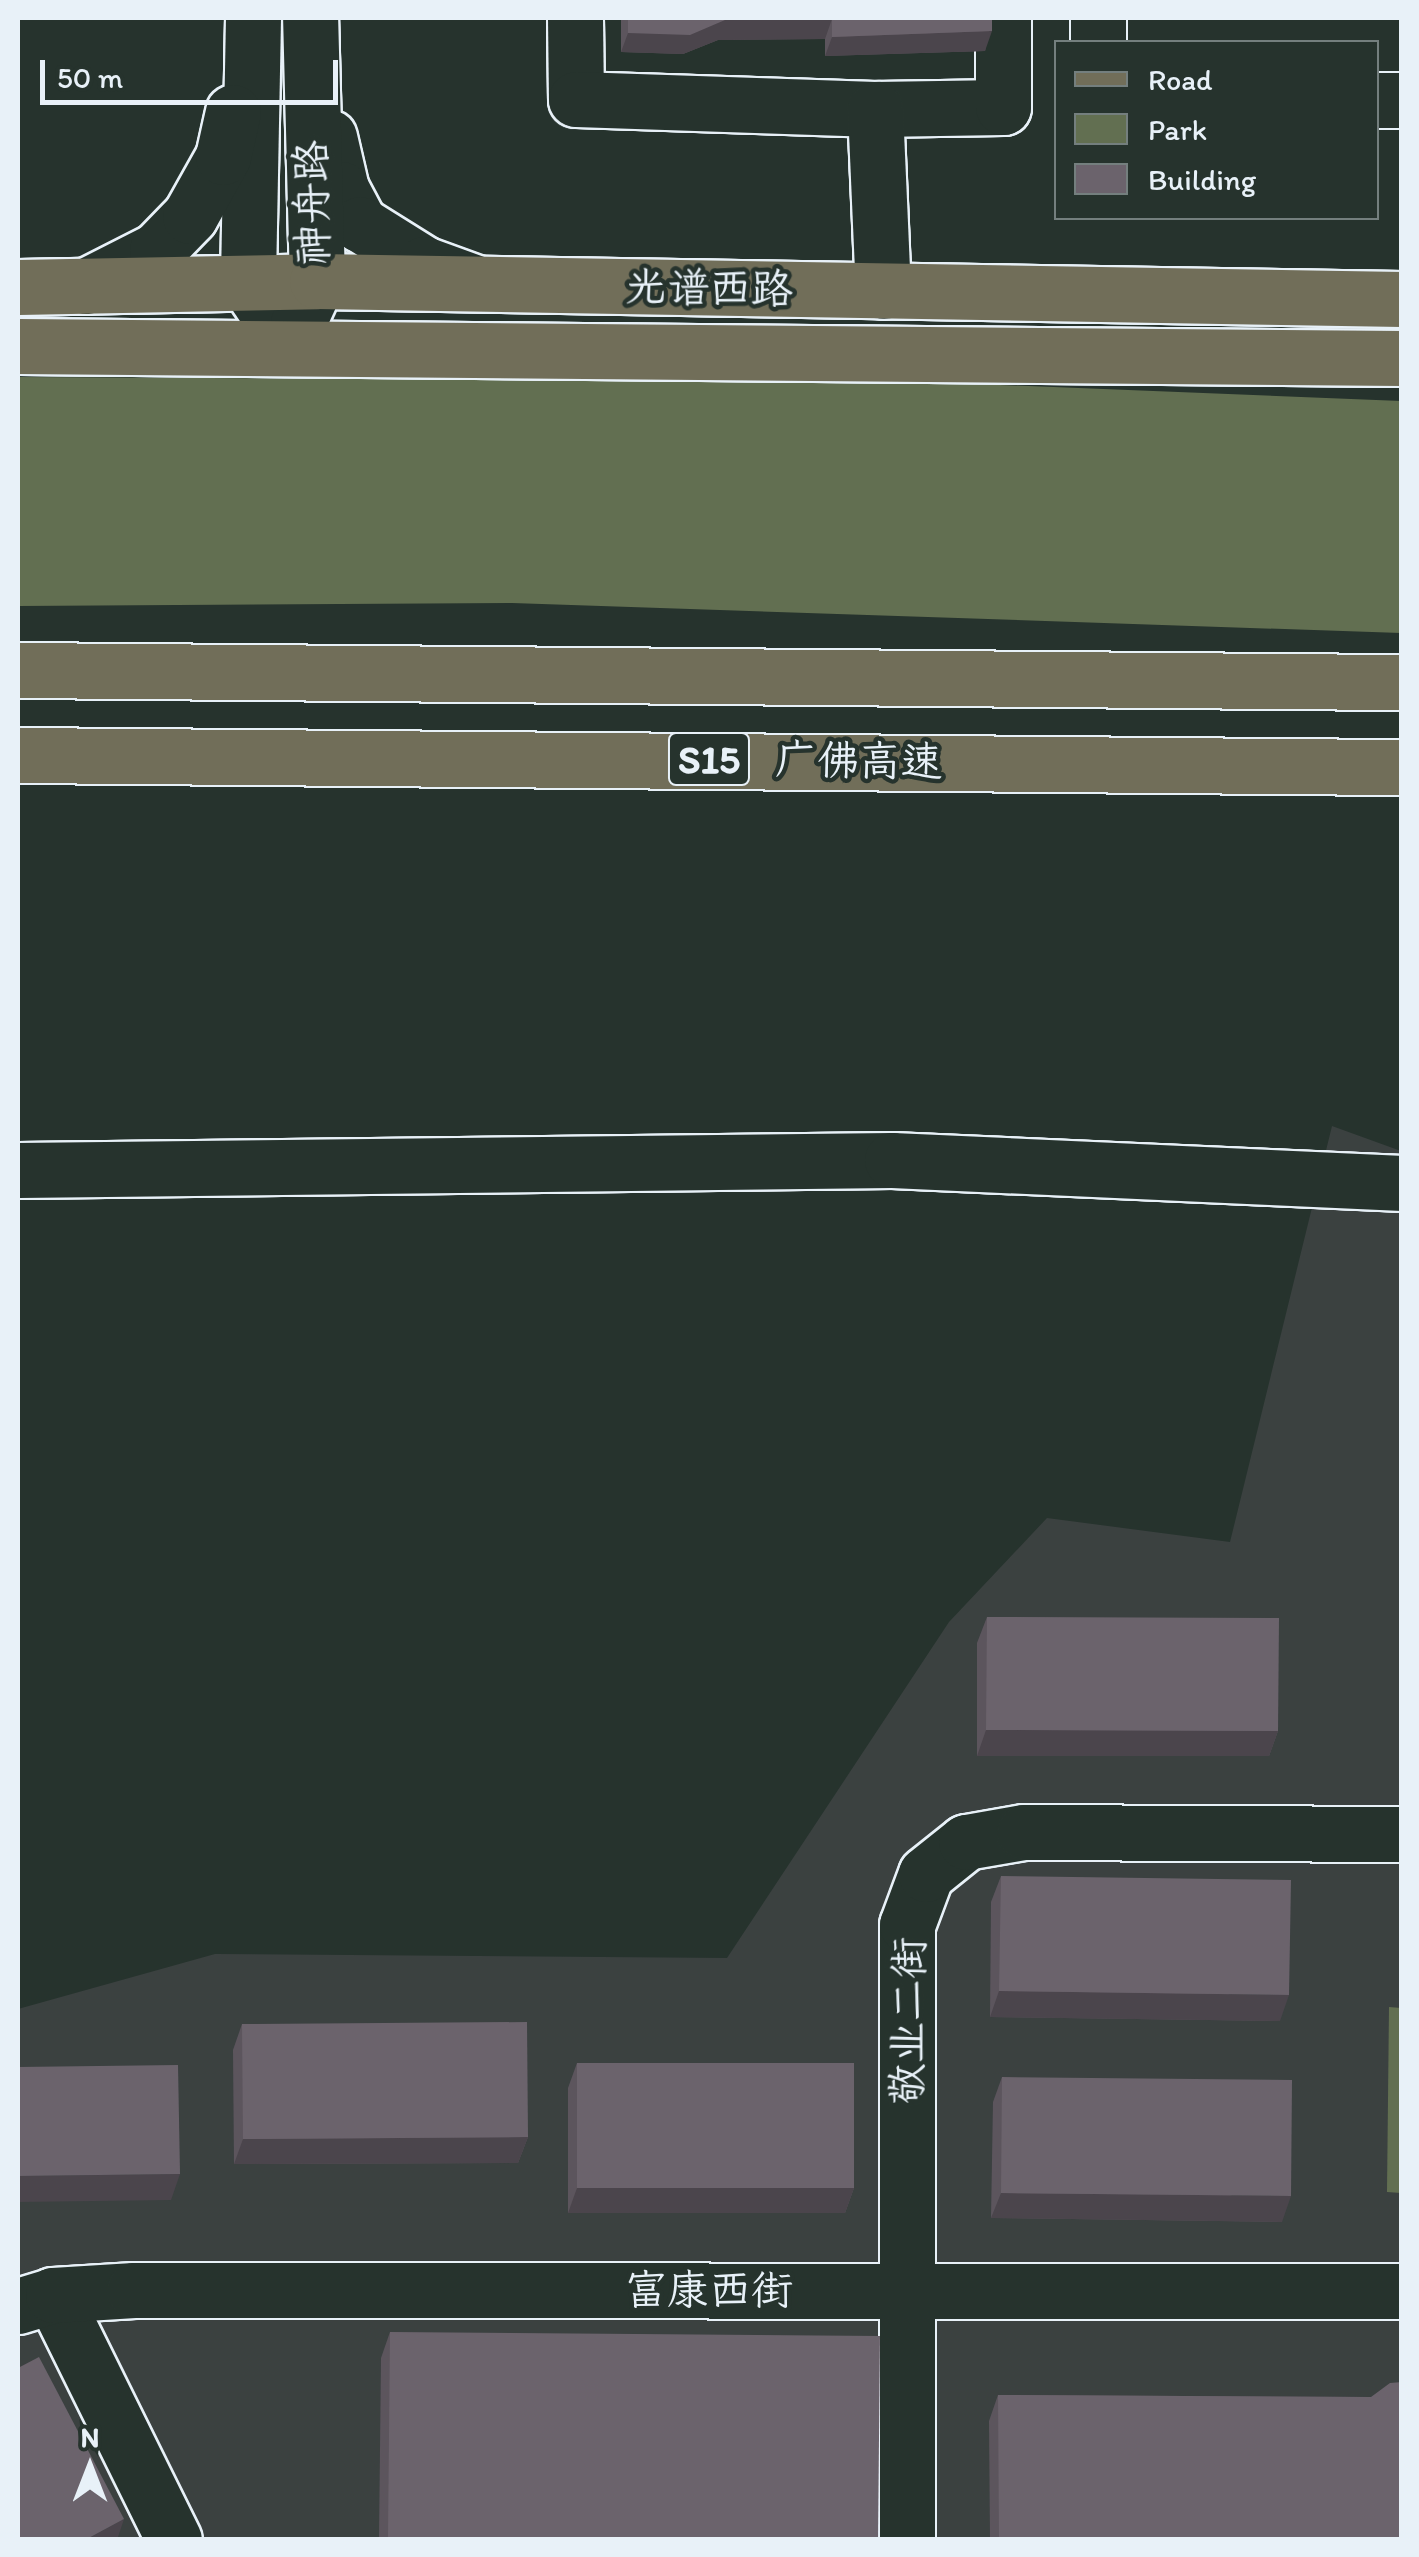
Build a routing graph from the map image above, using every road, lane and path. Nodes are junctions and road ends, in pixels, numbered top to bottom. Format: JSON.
{"nodes":[{"id":1,"x":576,"y":18,"type":"edge"},
{"id":2,"x":1004,"y":18,"type":"edge"},
{"id":3,"x":253,"y":22,"type":"edge"},
{"id":4,"x":310,"y":35,"type":"edge"},
{"id":5,"x":875,"y":109,"type":"junction"},
{"id":6,"x":317,"y":281,"type":"junction"},
{"id":7,"x":248,"y":284,"type":"junction"},
{"id":8,"x":478,"y":284,"type":"junction"},
{"id":9,"x":86,"y":286,"type":"junction"},
{"id":10,"x":18,"y":287,"type":"edge"},
{"id":11,"x":882,"y":291,"type":"junction"},
{"id":12,"x":1402,"y":300,"type":"edge"},
{"id":13,"x":288,"y":344,"type":"junction"},
{"id":14,"x":18,"y":346,"type":"edge"},
{"id":15,"x":1402,"y":358,"type":"edge"},
{"id":16,"x":18,"y":670,"type":"edge"},
{"id":17,"x":1402,"y":682,"type":"edge"},
{"id":18,"x":18,"y":755,"type":"edge"},
{"id":19,"x":1402,"y":767,"type":"edge"},
{"id":20,"x":18,"y":1170,"type":"edge"},
{"id":21,"x":1402,"y":1183,"type":"edge"},
{"id":22,"x":1402,"y":1834,"type":"edge"},
{"id":23,"x":904,"y":2290,"type":"junction"},
{"id":24,"x":1402,"y":2291,"type":"edge"},
{"id":25,"x":35,"y":2301,"type":"edge"},
{"id":26,"x":174,"y":2540,"type":"edge"},
{"id":27,"x":907,"y":2540,"type":"edge"}],
"edges":[{"from":1,"to":5,"type":"street"},
{"from":2,"to":5,"type":"street"},
{"from":3,"to":7,"type":"street","name":"神舟路"},
{"from":3,"to":9,"type":"street"},
{"from":4,"to":6,"type":"street","name":"神舟路"},
{"from":4,"to":8,"type":"street"},
{"from":5,"to":11,"type":"street"},
{"from":6,"to":7,"type":"main road","name":"光谱西路"},
{"from":6,"to":8,"type":"main road","name":"光谱西路"},
{"from":6,"to":13,"type":"street","name":"神舟路"},
{"from":7,"to":9,"type":"main road","name":"光谱西路"},
{"from":7,"to":13,"type":"street","name":"神舟路"},
{"from":8,"to":11,"type":"main road","name":"光谱西路"},
{"from":9,"to":10,"type":"main road","name":"光谱西路"},
{"from":11,"to":12,"type":"main road","name":"光谱西路"},
{"from":13,"to":14,"type":"main road","name":"光谱西路"},
{"from":13,"to":15,"type":"main road","name":"光谱西路"},
{"from":16,"to":17,"type":"main road","name":"广佛高速","number":"S15"},
{"from":18,"to":19,"type":"main road","name":"广佛高速","number":"S15"},
{"from":20,"to":21,"type":"street"},
{"from":22,"to":23,"type":"street","name":"敬业二街"},
{"from":23,"to":24,"type":"street","name":"富康西街"},
{"from":23,"to":25,"type":"street","name":"富康西街"},
{"from":23,"to":27,"type":"street","name":"敬业二街"},
{"from":25,"to":26,"type":"street"}]}
